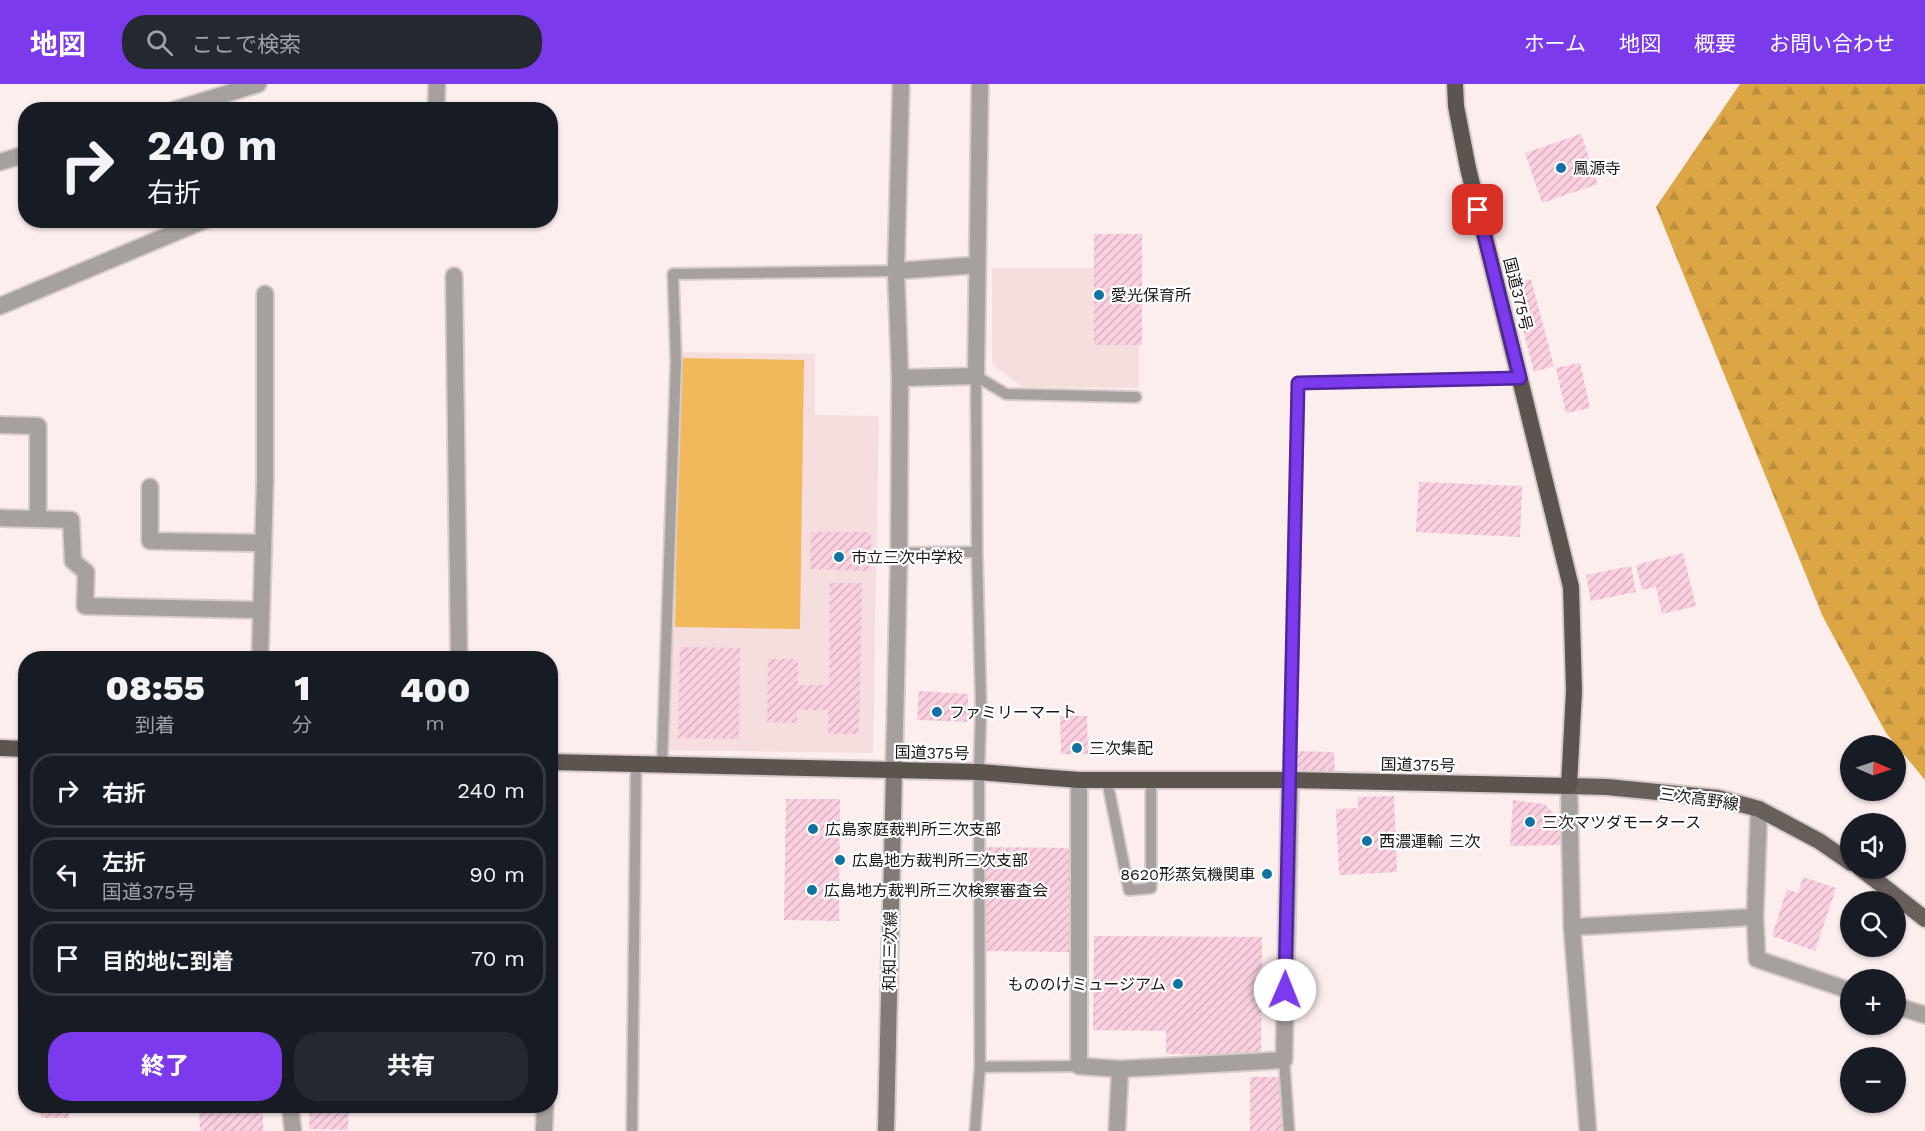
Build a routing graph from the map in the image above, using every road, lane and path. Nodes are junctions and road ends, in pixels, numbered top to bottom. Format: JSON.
{"nodes":[{"id":1,"x":258,"y":84,"type":"edge"},
{"id":2,"x":437,"y":84,"type":"edge"},
{"id":3,"x":901,"y":84,"type":"edge"},
{"id":4,"x":980,"y":84,"type":"edge"},
{"id":5,"x":1455,"y":84,"type":"edge"},
{"id":6,"x":200,"y":102,"type":"edge"},
{"id":7,"x":436,"y":102,"type":"edge"},
{"id":8,"x":18,"y":156,"type":"edge"},
{"id":9,"x":0,"y":162,"type":"edge"},
{"id":10,"x":186,"y":228,"type":"edge"},
{"id":11,"x":977,"y":265,"type":"junction"},
{"id":12,"x":896,"y":271,"type":"junction"},
{"id":13,"x":454,"y":276,"type":"dead end"},
{"id":14,"x":265,"y":294,"type":"dead end"},
{"id":15,"x":0,"y":306,"type":"edge"},
{"id":16,"x":976,"y":376,"type":"junction"},
{"id":17,"x":900,"y":378,"type":"junction"},
{"id":18,"x":1520,"y":378,"type":"junction"},
{"id":19,"x":1136,"y":397,"type":"dead end"},
{"id":20,"x":0,"y":425,"type":"edge"},
{"id":21,"x":150,"y":487,"type":"dead end"},
{"id":22,"x":0,"y":518,"type":"edge"},
{"id":23,"x":38,"y":519,"type":"junction"},
{"id":24,"x":263,"y":543,"type":"junction"},
{"id":25,"x":977,"y":552,"type":"junction"},
{"id":26,"x":899,"y":553,"type":"junction"},
{"id":27,"x":261,"y":610,"type":"junction"},
{"id":28,"x":260,"y":651,"type":"edge"},
{"id":29,"x":459,"y":651,"type":"edge"},
{"id":30,"x":0,"y":748,"type":"edge"},
{"id":31,"x":18,"y":749,"type":"edge"},
{"id":32,"x":558,"y":762,"type":"edge"},
{"id":33,"x":636,"y":764,"type":"junction"},
{"id":34,"x":662,"y":765,"type":"junction"},
{"id":35,"x":894,"y":770,"type":"junction"},
{"id":36,"x":979,"y":772,"type":"junction"},
{"id":37,"x":1079,"y":780,"type":"junction"},
{"id":38,"x":1107,"y":780,"type":"junction"},
{"id":39,"x":1151,"y":780,"type":"junction"},
{"id":40,"x":1290,"y":780,"type":"junction"},
{"id":41,"x":1569,"y":786,"type":"junction"},
{"id":42,"x":1759,"y":809,"type":"junction"},
{"id":43,"x":1840,"y":855,"type":"edge"},
{"id":44,"x":1874,"y":879,"type":"edge"},
{"id":45,"x":1755,"y":917,"type":"junction"},
{"id":46,"x":1925,"y":919,"type":"edge"},
{"id":47,"x":1572,"y":927,"type":"junction"},
{"id":48,"x":1840,"y":987,"type":"edge"},
{"id":49,"x":1906,"y":1009,"type":"edge"},
{"id":50,"x":1925,"y":1015,"type":"edge"},
{"id":51,"x":1284,"y":1060,"type":"junction"},
{"id":52,"x":1079,"y":1066,"type":"junction"},
{"id":53,"x":980,"y":1067,"type":"junction"},
{"id":54,"x":1120,"y":1069,"type":"junction"},
{"id":55,"x":291,"y":1113,"type":"edge"},
{"id":56,"x":545,"y":1113,"type":"edge"},
{"id":57,"x":293,"y":1131,"type":"edge"},
{"id":58,"x":544,"y":1131,"type":"edge"},
{"id":59,"x":632,"y":1131,"type":"edge"},
{"id":60,"x":886,"y":1131,"type":"edge"},
{"id":61,"x":975,"y":1131,"type":"edge"},
{"id":62,"x":1117,"y":1131,"type":"edge"},
{"id":63,"x":1289,"y":1131,"type":"edge"},
{"id":64,"x":1588,"y":1131,"type":"edge"}],
"edges":[{"from":1,"to":6,"type":"street"},
{"from":2,"to":7,"type":"street"},
{"from":3,"to":12,"type":"street"},
{"from":4,"to":11,"type":"street"},
{"from":5,"to":18,"type":"highway","name":"国道375号"},
{"from":8,"to":9,"type":"street"},
{"from":10,"to":15,"type":"street"},
{"from":11,"to":12,"type":"street"},
{"from":11,"to":16,"type":"street"},
{"from":12,"to":17,"type":"street"},
{"from":12,"to":34,"type":"lane"},
{"from":13,"to":29,"type":"street"},
{"from":14,"to":24,"type":"street"},
{"from":16,"to":17,"type":"street"},
{"from":16,"to":19,"type":"lane"},
{"from":16,"to":25,"type":"lane"},
{"from":17,"to":26,"type":"street"},
{"from":18,"to":40,"type":"lane"},
{"from":18,"to":41,"type":"highway","name":"国道375号"},
{"from":20,"to":23,"type":"street"},
{"from":21,"to":24,"type":"street"},
{"from":22,"to":23,"type":"street"},
{"from":23,"to":27,"type":"street"},
{"from":24,"to":27,"type":"street"},
{"from":25,"to":26,"type":"lane"},
{"from":25,"to":36,"type":"lane"},
{"from":26,"to":35,"type":"street"},
{"from":27,"to":28,"type":"street"},
{"from":30,"to":31,"type":"highway"},
{"from":32,"to":33,"type":"highway","name":"国道375号"},
{"from":33,"to":34,"type":"highway","name":"国道375号"},
{"from":33,"to":59,"type":"lane"},
{"from":34,"to":35,"type":"highway","name":"国道375号"},
{"from":35,"to":36,"type":"highway","name":"国道375号"},
{"from":35,"to":60,"type":"main road","name":"和知三次線"},
{"from":36,"to":37,"type":"highway","name":"国道375号"},
{"from":36,"to":53,"type":"lane"},
{"from":37,"to":38,"type":"highway","name":"国道375号"},
{"from":37,"to":52,"type":"street"},
{"from":38,"to":39,"type":"highway","name":"国道375号"},
{"from":38,"to":39,"type":"lane"},
{"from":39,"to":40,"type":"highway","name":"国道375号"},
{"from":40,"to":41,"type":"highway","name":"国道375号"},
{"from":40,"to":51,"type":"street"},
{"from":41,"to":42,"type":"main road","name":"三次高野線"},
{"from":41,"to":47,"type":"street"},
{"from":42,"to":43,"type":"main road","name":"三次高野線"},
{"from":42,"to":45,"type":"street"},
{"from":44,"to":46,"type":"main road"},
{"from":45,"to":47,"type":"street"},
{"from":45,"to":48,"type":"street"},
{"from":47,"to":64,"type":"street"},
{"from":49,"to":50,"type":"street"},
{"from":51,"to":54,"type":"street"},
{"from":51,"to":63,"type":"lane"},
{"from":52,"to":53,"type":"lane"},
{"from":52,"to":54,"type":"street"},
{"from":53,"to":61,"type":"lane"},
{"from":54,"to":62,"type":"street"},
{"from":55,"to":57,"type":"street"},
{"from":56,"to":58,"type":"street"}]}
